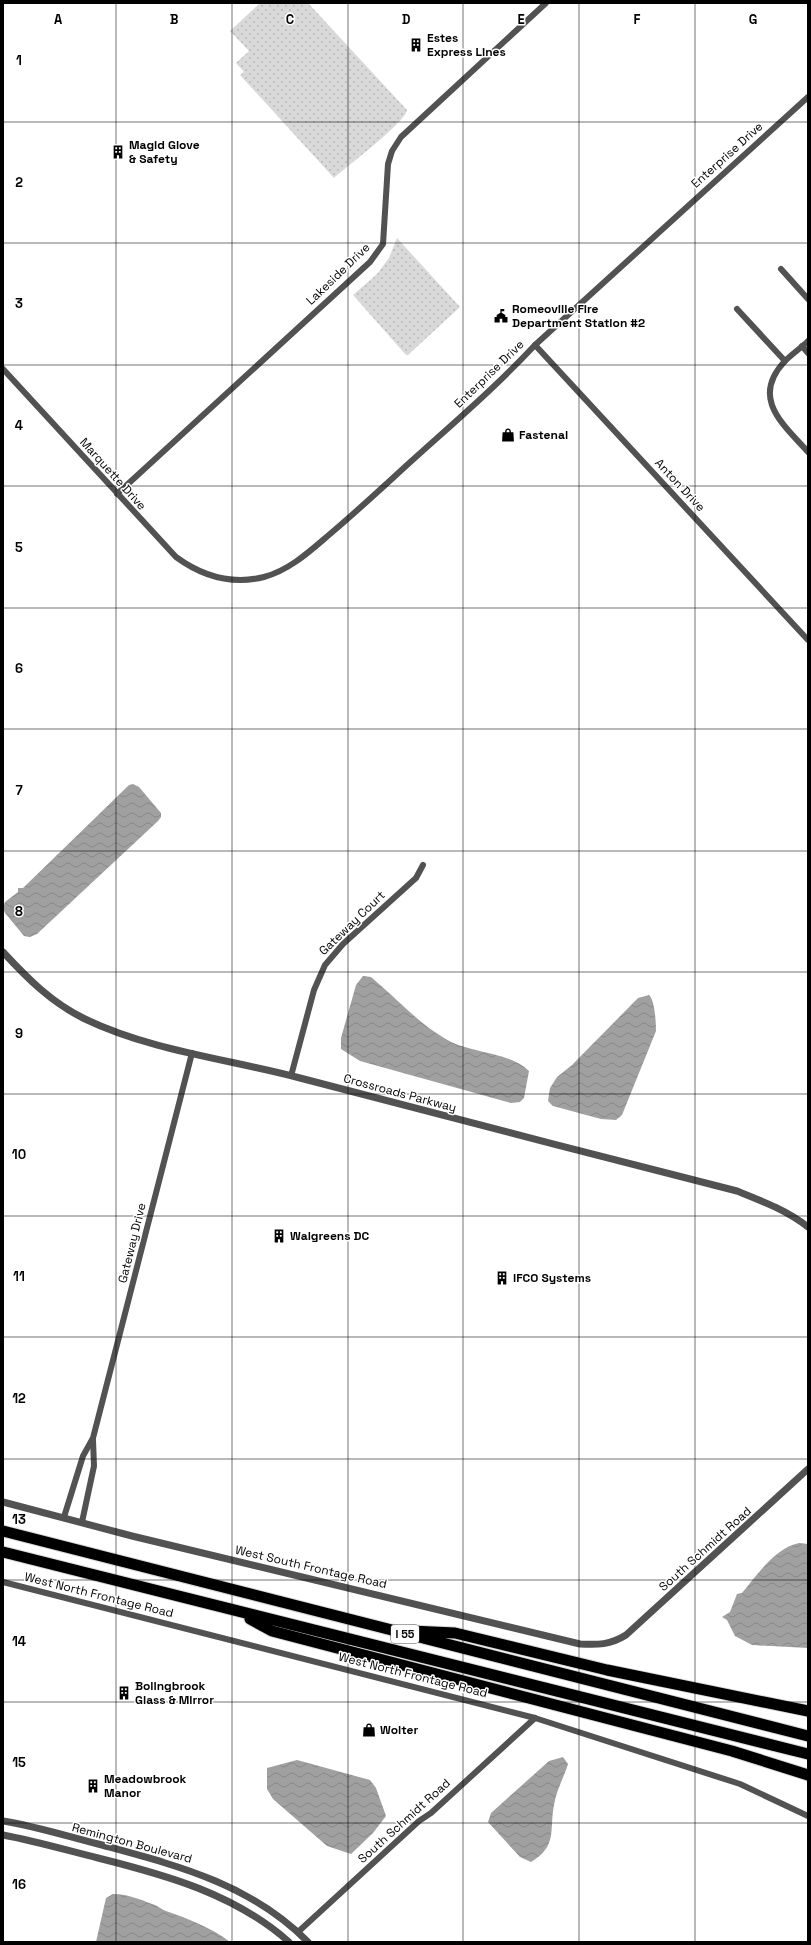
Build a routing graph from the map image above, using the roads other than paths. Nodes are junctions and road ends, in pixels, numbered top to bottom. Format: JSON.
{"nodes":[{"id":1,"x":546,"y":3,"type":"edge"},
{"id":2,"x":808,"y":97,"type":"edge"},
{"id":3,"x":781,"y":269,"type":"dead end"},
{"id":4,"x":808,"y":299,"type":"edge"},
{"id":5,"x":737,"y":309,"type":"dead end"},
{"id":6,"x":808,"y":341,"type":"edge"},
{"id":7,"x":535,"y":345,"type":"junction"},
{"id":8,"x":802,"y":346,"type":"junction"},
{"id":9,"x":808,"y":353,"type":"edge"},
{"id":10,"x":785,"y":361,"type":"junction"},
{"id":11,"x":3,"y":369,"type":"edge"},
{"id":12,"x":808,"y":452,"type":"edge"},
{"id":13,"x":117,"y":494,"type":"junction"},
{"id":14,"x":218,"y":578,"type":"joint"},
{"id":15,"x":808,"y":640,"type":"edge"},
{"id":16,"x":423,"y":865,"type":"dead end"},
{"id":17,"x":3,"y":952,"type":"edge"},
{"id":18,"x":192,"y":1053,"type":"junction"},
{"id":19,"x":291,"y":1076,"type":"junction"},
{"id":20,"x":808,"y":1227,"type":"edge"},
{"id":21,"x":92,"y":1438,"type":"junction"},
{"id":22,"x":808,"y":1469,"type":"edge"},
{"id":23,"x":3,"y":1502,"type":"edge"},
{"id":24,"x":64,"y":1517,"type":"junction"},
{"id":25,"x":82,"y":1522,"type":"junction"},
{"id":26,"x":3,"y":1531,"type":"edge"},
{"id":27,"x":3,"y":1552,"type":"edge"},
{"id":28,"x":3,"y":1582,"type":"edge"},
{"id":29,"x":236,"y":1611,"type":"junction"},
{"id":30,"x":386,"y":1629,"type":"junction"},
{"id":31,"x":615,"y":1642,"type":"joint"},
{"id":32,"x":808,"y":1711,"type":"edge"},
{"id":33,"x":536,"y":1718,"type":"junction"},
{"id":34,"x":808,"y":1736,"type":"edge"},
{"id":35,"x":808,"y":1754,"type":"edge"},
{"id":36,"x":808,"y":1775,"type":"edge"},
{"id":37,"x":808,"y":1816,"type":"edge"},
{"id":38,"x":3,"y":1821,"type":"edge"},
{"id":39,"x":3,"y":1835,"type":"edge"},
{"id":40,"x":298,"y":1932,"type":"junction"},
{"id":41,"x":289,"y":1942,"type":"edge"},
{"id":42,"x":308,"y":1942,"type":"edge"}],
"edges":[{"from":1,"to":13,"type":"street","name":"Lakeside Drive"},
{"from":2,"to":7,"type":"street","name":"Enterprise Drive"},
{"from":3,"to":4,"type":"street"},
{"from":5,"to":10,"type":"street"},
{"from":6,"to":8,"type":"street"},
{"from":7,"to":14,"type":"street","name":"Enterprise Drive"},
{"from":7,"to":15,"type":"street","name":"Anton Drive"},
{"from":8,"to":9,"type":"street"},
{"from":8,"to":10,"type":"street"},
{"from":10,"to":12,"type":"street"},
{"from":11,"to":13,"type":"street","name":"Marquette Drive"},
{"from":13,"to":14,"type":"street","name":"Marquette Drive"},
{"from":16,"to":19,"type":"street","name":"Gateway Court"},
{"from":17,"to":18,"type":"street","name":"Crossroads Parkway"},
{"from":18,"to":19,"type":"street","name":"Crossroads Parkway"},
{"from":18,"to":21,"type":"street","name":"Gateway Drive"},
{"from":19,"to":20,"type":"street","name":"Crossroads Parkway"},
{"from":21,"to":24,"type":"street","name":"Gateway Drive"},
{"from":21,"to":25,"type":"street","name":"Gateway Drive"},
{"from":22,"to":31,"type":"street","name":"South Schmidt Road"},
{"from":23,"to":24,"type":"street","name":"West South Frontage Road"},
{"from":24,"to":25,"type":"street","name":"West South Frontage Road"},
{"from":25,"to":31,"type":"street","name":"West South Frontage Road"},
{"from":26,"to":30,"type":"highway","number":"I 55"},
{"from":27,"to":29,"type":"highway","number":"I 55"},
{"from":28,"to":33,"type":"street","name":"West North Frontage Road"},
{"from":29,"to":35,"type":"highway","number":"I 55"},
{"from":29,"to":36,"type":"highway"},
{"from":30,"to":32,"type":"highway"},
{"from":30,"to":34,"type":"highway","number":"I 55"},
{"from":33,"to":37,"type":"street","name":"West North Frontage Road"},
{"from":33,"to":40,"type":"street","name":"South Schmidt Road"},
{"from":38,"to":40,"type":"street","name":"Remington Boulevard"},
{"from":39,"to":41,"type":"street","name":"Remington Boulevard"},
{"from":40,"to":41,"type":"street","name":"South Schmidt Road"},
{"from":40,"to":42,"type":"street","name":"Remington Boulevard"}]}
